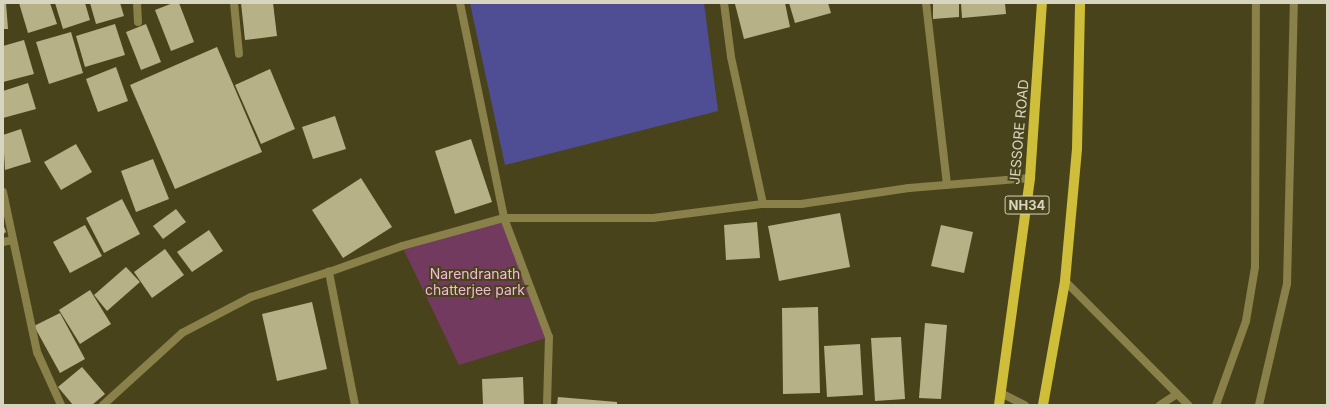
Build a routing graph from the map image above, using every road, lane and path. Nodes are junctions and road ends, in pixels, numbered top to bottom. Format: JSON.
{"nodes":[{"id":1,"x":137,"y":3,"type":"edge"},
{"id":2,"x":234,"y":3,"type":"edge"},
{"id":3,"x":460,"y":3,"type":"edge"},
{"id":4,"x":724,"y":3,"type":"edge"},
{"id":5,"x":926,"y":3,"type":"edge"},
{"id":6,"x":1042,"y":3,"type":"edge"},
{"id":7,"x":1080,"y":3,"type":"edge"},
{"id":8,"x":1256,"y":3,"type":"edge"},
{"id":9,"x":1294,"y":3,"type":"edge"},
{"id":10,"x":138,"y":22,"type":"dead end"},
{"id":11,"x":239,"y":54,"type":"dead end"},
{"id":12,"x":1030,"y":178,"type":"junction"},
{"id":13,"x":947,"y":185,"type":"junction"},
{"id":14,"x":3,"y":192,"type":"edge"},
{"id":15,"x":763,"y":204,"type":"junction"},
{"id":16,"x":504,"y":218,"type":"junction"},
{"id":17,"x":13,"y":240,"type":"junction"},
{"id":18,"x":3,"y":242,"type":"edge"},
{"id":19,"x":329,"y":272,"type":"junction"},
{"id":20,"x":1065,"y":281,"type":"junction"},
{"id":21,"x":1001,"y":393,"type":"junction"},
{"id":22,"x":1177,"y":394,"type":"junction"},
{"id":23,"x":61,"y":405,"type":"edge"},
{"id":24,"x":103,"y":405,"type":"edge"},
{"id":25,"x":355,"y":405,"type":"edge"},
{"id":26,"x":547,"y":405,"type":"edge"},
{"id":27,"x":999,"y":405,"type":"edge"},
{"id":28,"x":1025,"y":405,"type":"edge"},
{"id":29,"x":1043,"y":405,"type":"edge"},
{"id":30,"x":1160,"y":405,"type":"edge"},
{"id":31,"x":1188,"y":405,"type":"edge"},
{"id":32,"x":1216,"y":405,"type":"edge"},
{"id":33,"x":1258,"y":405,"type":"edge"}],
"edges":[{"from":1,"to":10,"type":"street"},
{"from":2,"to":11,"type":"street"},
{"from":3,"to":16,"type":"street"},
{"from":4,"to":15,"type":"street"},
{"from":5,"to":13,"type":"street"},
{"from":6,"to":12,"type":"main road","name":"JESSORE ROAD","number":"NH34"},
{"from":7,"to":20,"type":"main road"},
{"from":8,"to":32,"type":"street"},
{"from":9,"to":33,"type":"street"},
{"from":12,"to":13,"type":"street"},
{"from":12,"to":21,"type":"main road","name":"JESSORE ROAD","number":"NH34"},
{"from":13,"to":15,"type":"street"},
{"from":14,"to":17,"type":"street"},
{"from":15,"to":16,"type":"street"},
{"from":16,"to":19,"type":"street"},
{"from":16,"to":26,"type":"street"},
{"from":17,"to":18,"type":"street"},
{"from":17,"to":23,"type":"street"},
{"from":19,"to":24,"type":"street"},
{"from":19,"to":25,"type":"street"},
{"from":20,"to":22,"type":"street"},
{"from":20,"to":29,"type":"main road"},
{"from":21,"to":27,"type":"main road","name":"JESSORE ROAD","number":"NH34"},
{"from":21,"to":28,"type":"street"},
{"from":22,"to":30,"type":"street"},
{"from":22,"to":31,"type":"street"}]}
